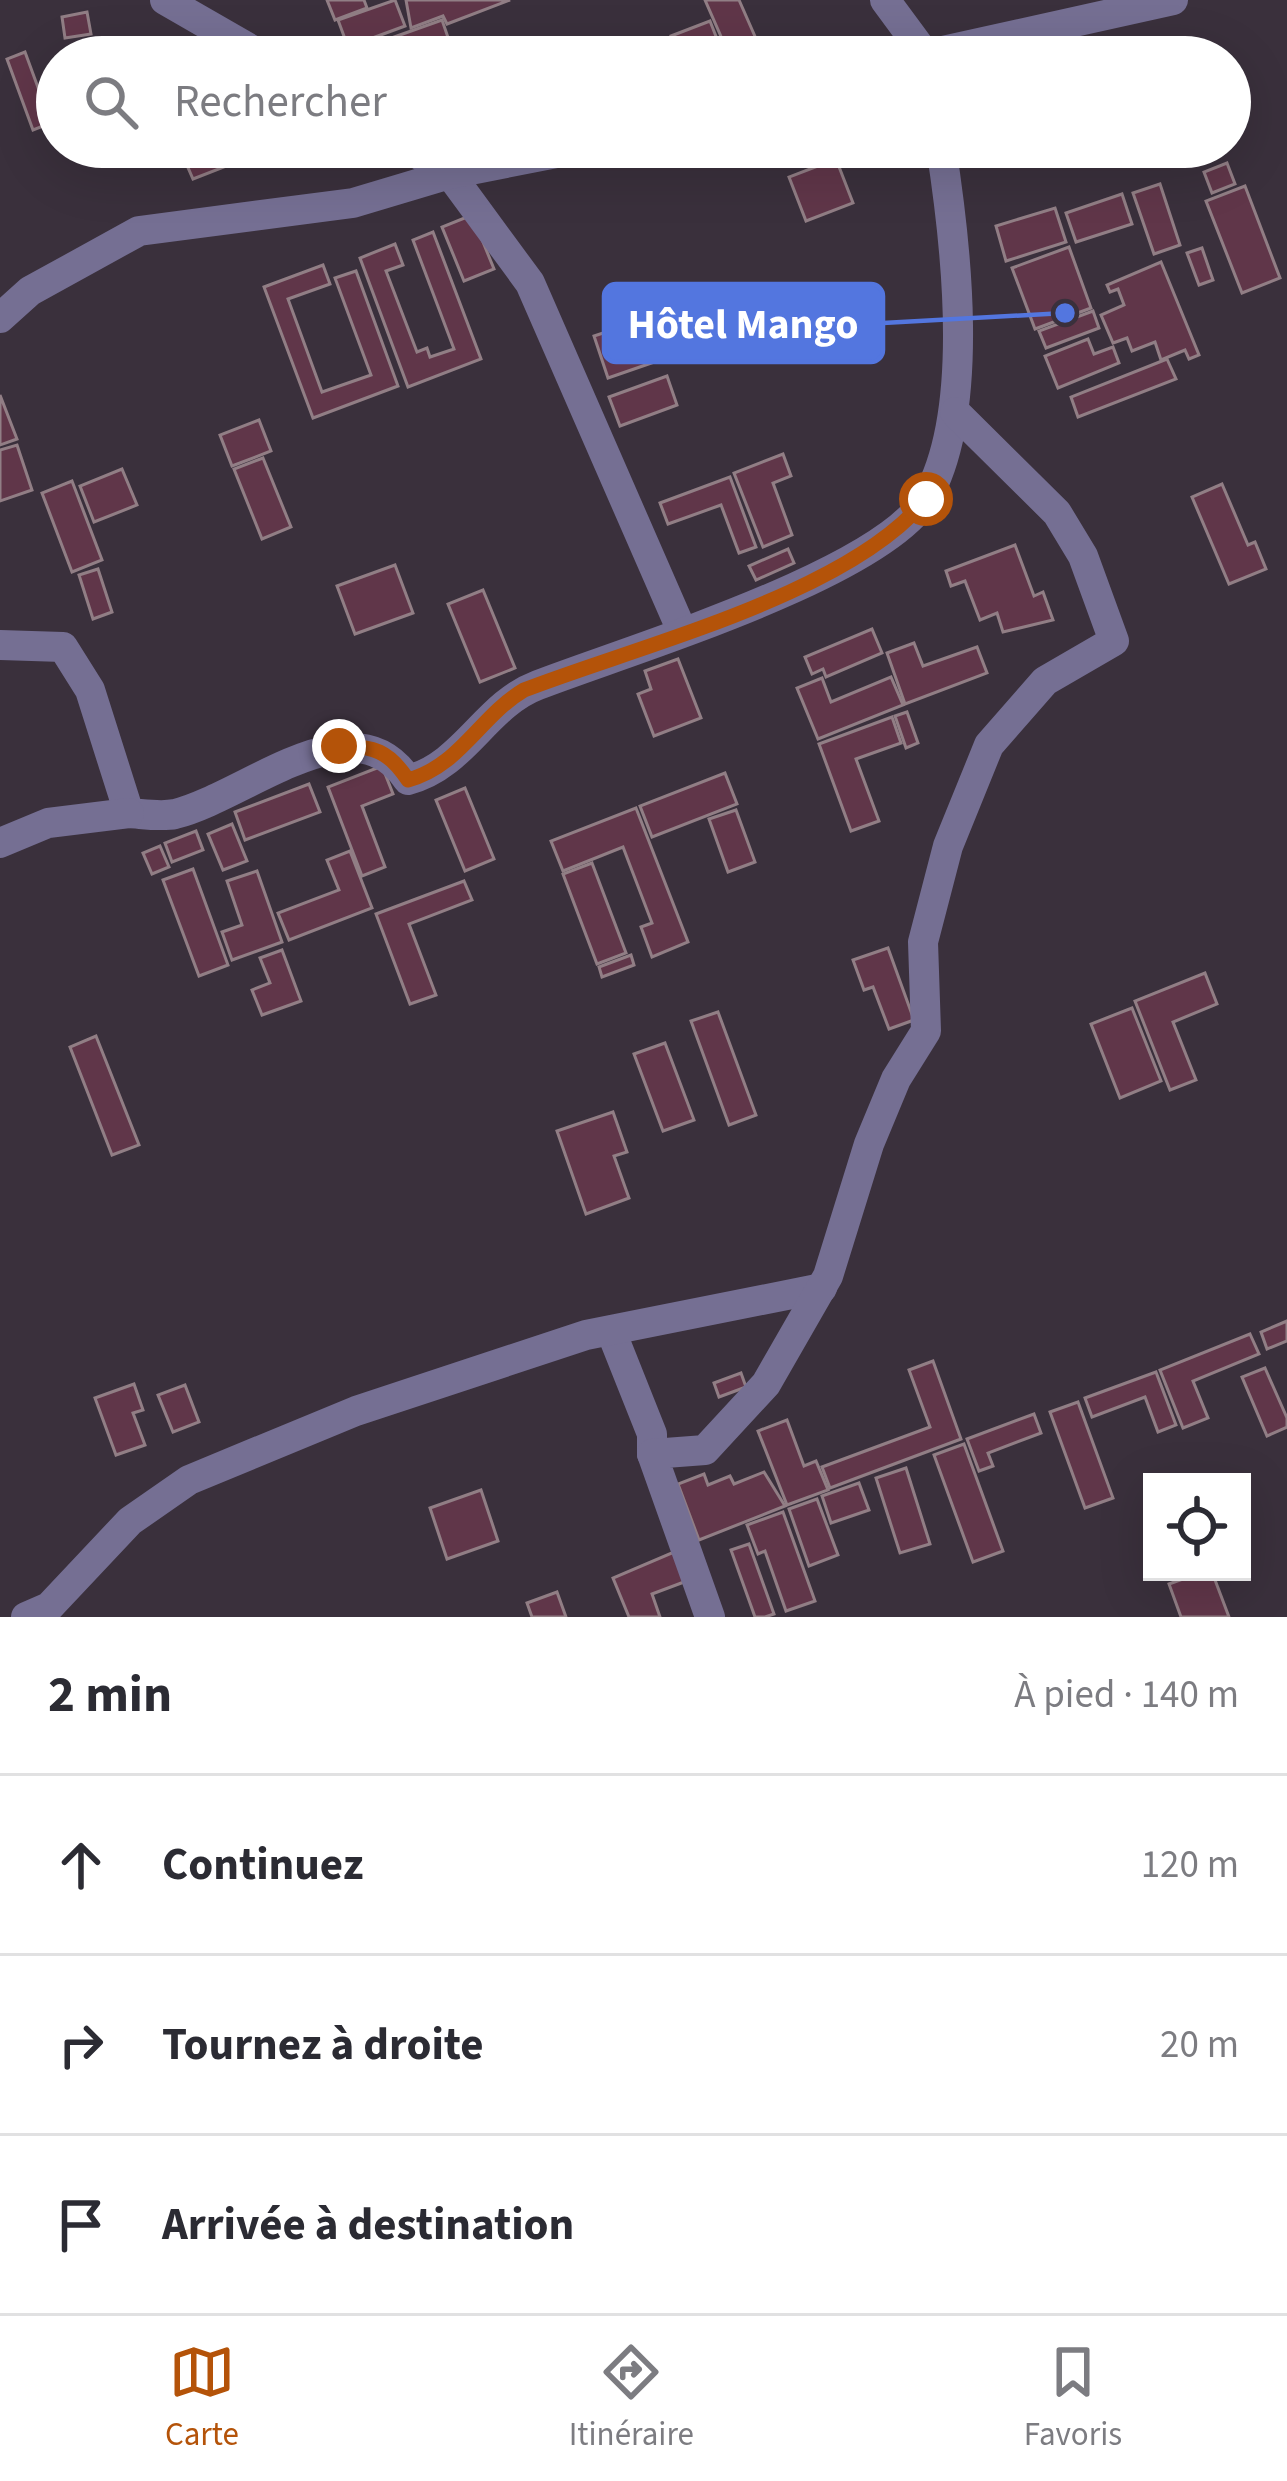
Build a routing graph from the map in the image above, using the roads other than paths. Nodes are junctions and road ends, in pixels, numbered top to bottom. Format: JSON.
{"nodes":[{"id":1,"x":165,"y":0,"type":"edge"},
{"id":2,"x":885,"y":0,"type":"edge"},
{"id":3,"x":1173,"y":0,"type":"edge"},
{"id":4,"x":228,"y":36,"type":"edge"},
{"id":5,"x":909,"y":36,"type":"edge"},
{"id":6,"x":1012,"y":36,"type":"edge"},
{"id":7,"x":442,"y":168,"type":"edge"},
{"id":8,"x":476,"y":168,"type":"edge"},
{"id":9,"x":944,"y":168,"type":"edge"},
{"id":10,"x":450,"y":173,"type":"junction"},
{"id":11,"x":0,"y":318,"type":"edge"},
{"id":12,"x":955,"y":412,"type":"junction"},
{"id":13,"x":682,"y":631,"type":"junction"},
{"id":14,"x":0,"y":645,"type":"edge"},
{"id":15,"x":129,"y":813,"type":"junction"},
{"id":16,"x":0,"y":843,"type":"edge"},
{"id":17,"x":822,"y":1288,"type":"junction"},
{"id":18,"x":611,"y":1331,"type":"junction"},
{"id":19,"x":652,"y":1454,"type":"junction"},
{"id":20,"x":26,"y":1617,"type":"edge"},
{"id":21,"x":710,"y":1617,"type":"edge"}],
"edges":[{"from":1,"to":4,"type":"street"},
{"from":2,"to":5,"type":"street"},
{"from":3,"to":6,"type":"street"},
{"from":7,"to":10,"type":"street"},
{"from":8,"to":10,"type":"street"},
{"from":9,"to":12,"type":"street"},
{"from":10,"to":11,"type":"street"},
{"from":10,"to":13,"type":"street"},
{"from":12,"to":13,"type":"street"},
{"from":12,"to":17,"type":"street"},
{"from":13,"to":15,"type":"street"},
{"from":14,"to":15,"type":"street"},
{"from":15,"to":16,"type":"street"},
{"from":17,"to":18,"type":"street"},
{"from":17,"to":19,"type":"street"},
{"from":18,"to":19,"type":"street"},
{"from":18,"to":20,"type":"street"},
{"from":19,"to":21,"type":"street"}]}
